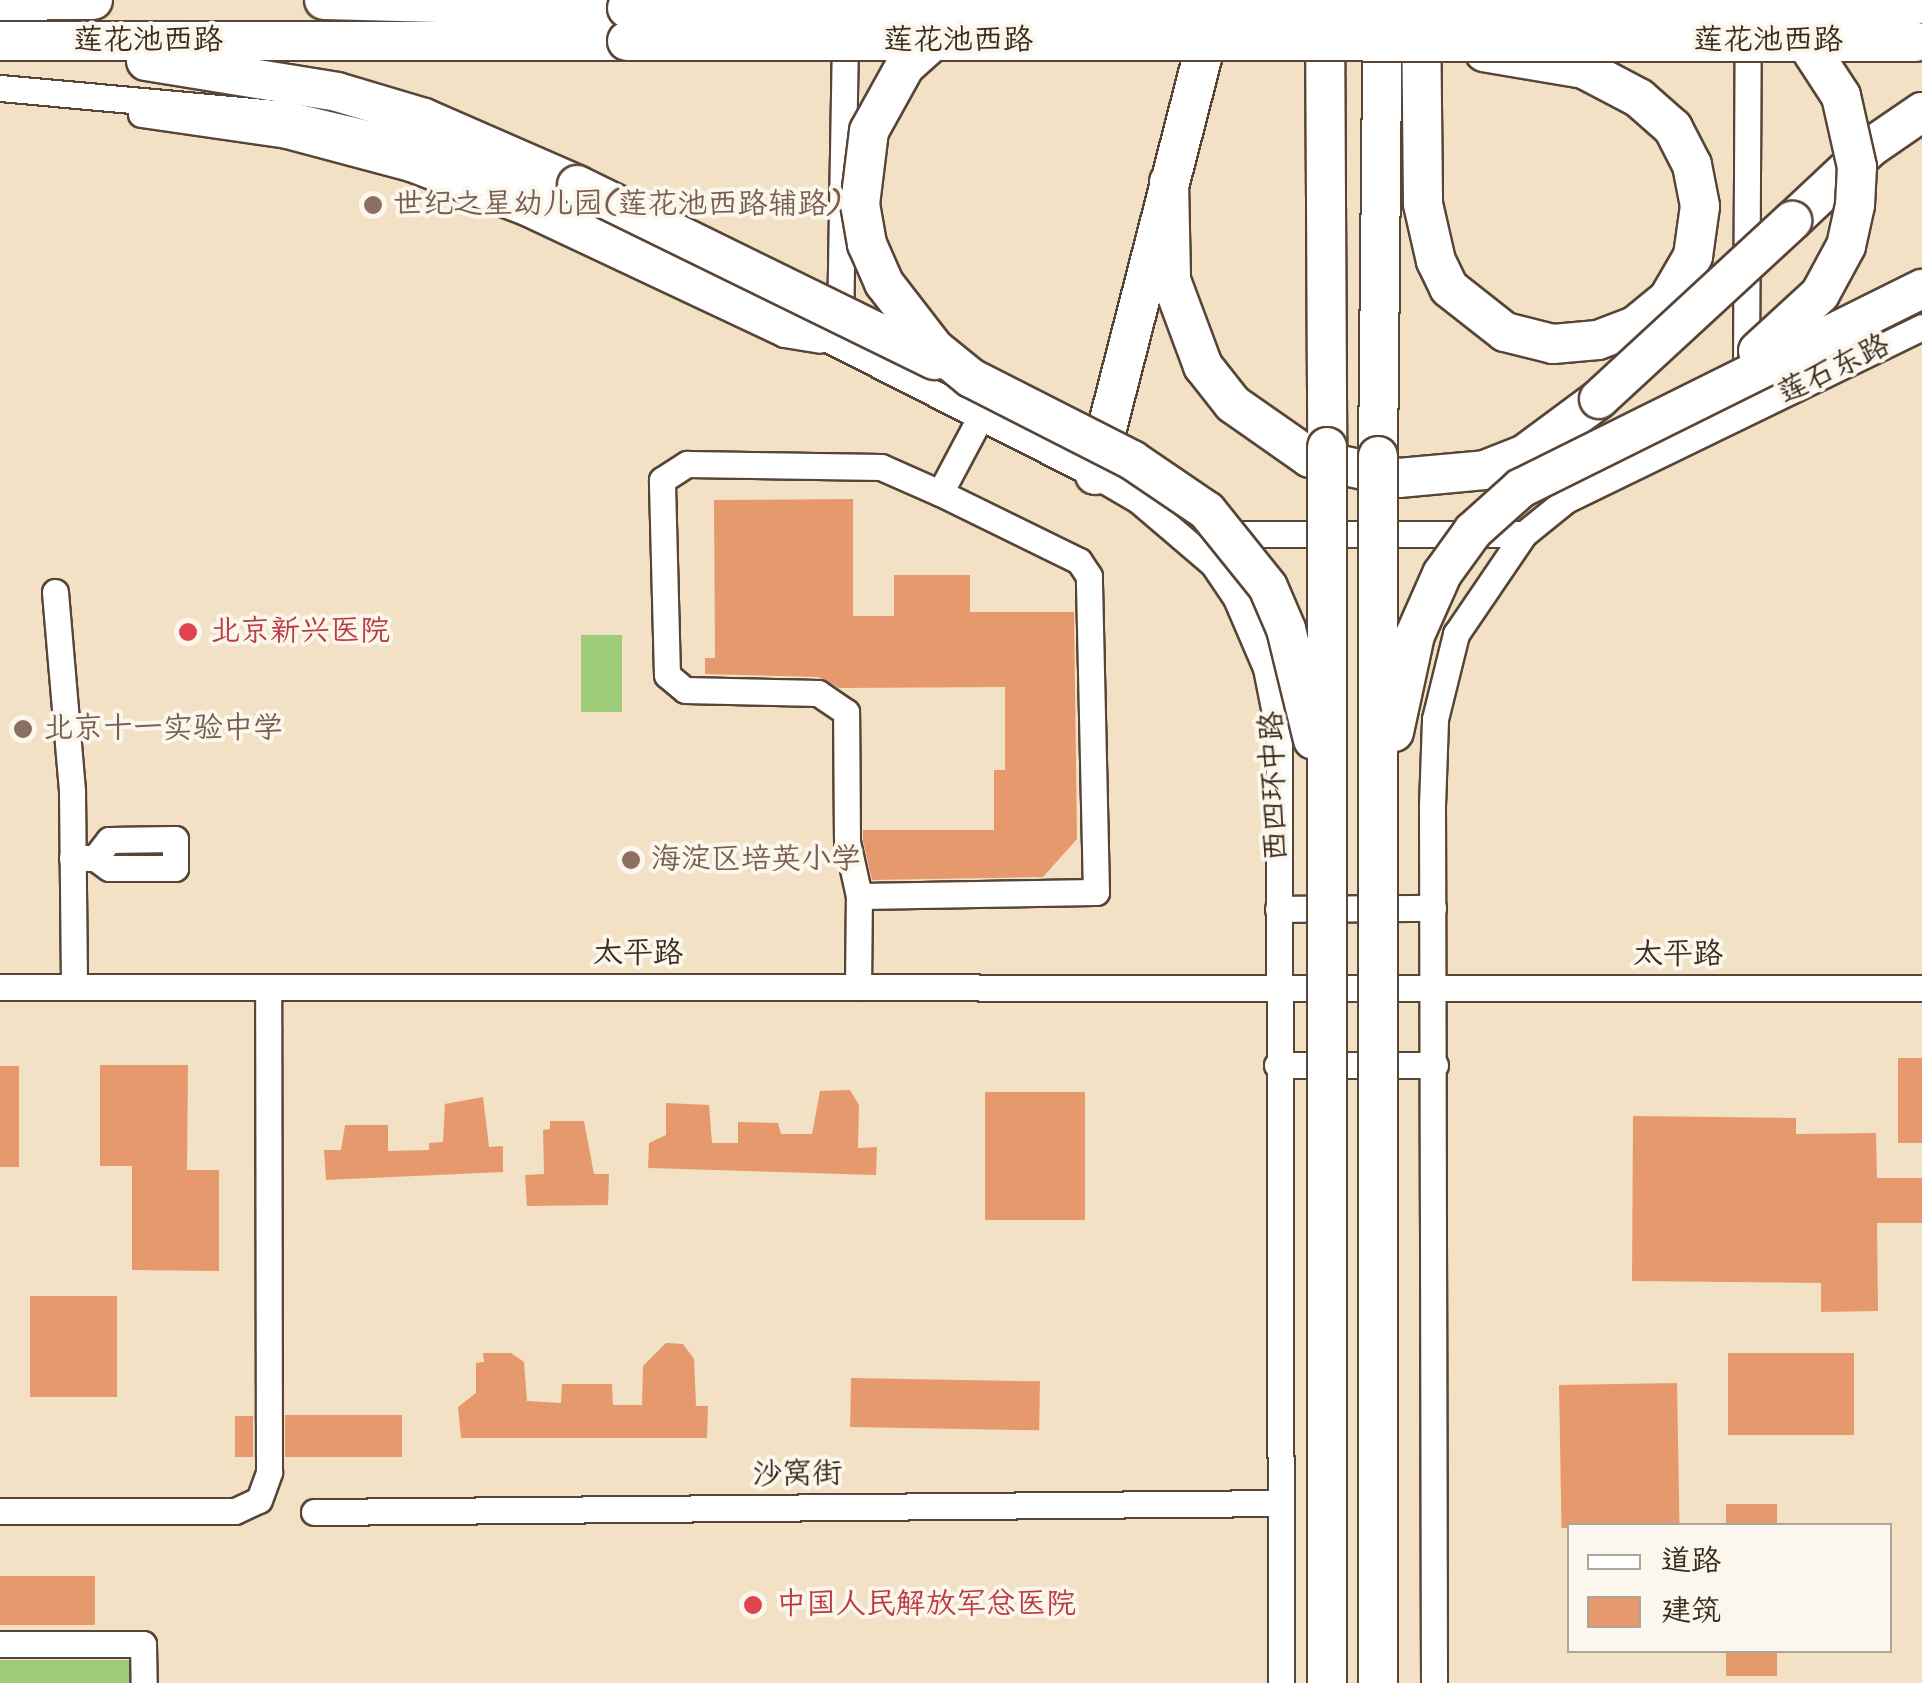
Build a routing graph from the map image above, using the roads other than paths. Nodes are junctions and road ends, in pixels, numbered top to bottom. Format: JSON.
{"nodes":[{"id":1,"x":94,"y":0,"type":"edge"},
{"id":2,"x":324,"y":0,"type":"edge"},
{"id":3,"x":844,"y":0,"type":"edge"},
{"id":4,"x":1005,"y":0,"type":"edge"},
{"id":5,"x":1218,"y":0,"type":"edge"},
{"id":6,"x":1325,"y":0,"type":"edge"},
{"id":7,"x":1383,"y":0,"type":"edge"},
{"id":8,"x":1422,"y":0,"type":"edge"},
{"id":9,"x":1748,"y":0,"type":"edge"},
{"id":10,"x":1764,"y":0,"type":"edge"},
{"id":11,"x":0,"y":1,"type":"edge"},
{"id":12,"x":627,"y":24,"type":"junction"},
{"id":13,"x":1919,"y":24,"type":"edge"},
{"id":14,"x":0,"y":41,"type":"edge"},
{"id":15,"x":1422,"y":41,"type":"junction"},
{"id":16,"x":0,"y":88,"type":"edge"},
{"id":17,"x":0,"y":104,"type":"edge"},
{"id":18,"x":1922,"y":112,"type":"edge"},
{"id":19,"x":1402,"y":154,"type":"junction"},
{"id":20,"x":1169,"y":182,"type":"junction"},
{"id":21,"x":1922,"y":288,"type":"edge"},
{"id":22,"x":1922,"y":327,"type":"edge"},
{"id":23,"x":839,"y":344,"type":"junction"},
{"id":24,"x":972,"y":378,"type":"junction"},
{"id":25,"x":1692,"y":400,"type":"junction"},
{"id":26,"x":1746,"y":413,"type":"junction"},
{"id":27,"x":981,"y":416,"type":"junction"},
{"id":28,"x":1095,"y":475,"type":"junction"},
{"id":29,"x":940,"y":494,"type":"junction"},
{"id":30,"x":1182,"y":534,"type":"junction"},
{"id":31,"x":1524,"y":534,"type":"junction"},
{"id":32,"x":54,"y":592,"type":"dead end"},
{"id":33,"x":1378,"y":803,"type":"junction"},
{"id":34,"x":1328,"y":806,"type":"junction"},
{"id":35,"x":859,"y":896,"type":"junction"},
{"id":36,"x":1434,"y":908,"type":"junction"},
{"id":37,"x":1278,"y":909,"type":"junction"},
{"id":38,"x":74,"y":986,"type":"junction"},
{"id":39,"x":268,"y":986,"type":"junction"},
{"id":40,"x":858,"y":987,"type":"junction"},
{"id":41,"x":0,"y":988,"type":"edge"},
{"id":42,"x":1276,"y":988,"type":"junction"},
{"id":43,"x":1435,"y":988,"type":"junction"},
{"id":44,"x":1922,"y":988,"type":"edge"},
{"id":45,"x":1277,"y":1065,"type":"junction"},
{"id":46,"x":1435,"y":1065,"type":"junction"},
{"id":47,"x":1280,"y":1502,"type":"junction"},
{"id":48,"x":0,"y":1511,"type":"edge"},
{"id":49,"x":314,"y":1512,"type":"dead end"},
{"id":50,"x":0,"y":1644,"type":"edge"},
{"id":51,"x":144,"y":1683,"type":"edge"},
{"id":52,"x":1282,"y":1683,"type":"edge"},
{"id":53,"x":1328,"y":1683,"type":"edge"},
{"id":54,"x":1378,"y":1683,"type":"edge"},
{"id":55,"x":1434,"y":1683,"type":"edge"}],
"edges":[{"from":1,"to":11,"type":"highway","name":"莲花池西路"},
{"from":2,"to":12,"type":"highway","name":"莲花池西路"},
{"from":3,"to":23,"type":"street"},
{"from":4,"to":24,"type":"highway","bridge":true},
{"from":5,"to":20,"type":"highway"},
{"from":6,"to":34,"type":"highway","name":"西四环中路","bridge":true},
{"from":7,"to":19,"type":"highway"},
{"from":8,"to":19,"type":"highway"},
{"from":9,"to":26,"type":"street"},
{"from":10,"to":25,"type":"highway","bridge":true},
{"from":12,"to":13,"type":"highway","name":"莲花池西路","bridge":true},
{"from":12,"to":14,"type":"highway","name":"莲花池西路"},
{"from":12,"to":15,"type":"highway","name":"莲花池西路","bridge":true},
{"from":13,"to":15,"type":"highway","name":"莲花池西路","bridge":true},
{"from":14,"to":24,"type":"highway","bridge":true},
{"from":15,"to":19,"type":"highway","bridge":true},
{"from":16,"to":23,"type":"street","name":"莲花池西路"},
{"from":17,"to":23,"type":"street"},
{"from":18,"to":20,"type":"highway","bridge":true},
{"from":19,"to":33,"type":"highway","bridge":true},
{"from":20,"to":28,"type":"highway"},
{"from":21,"to":25,"type":"highway","bridge":true},
{"from":22,"to":26,"type":"street","name":"莲石东路"},
{"from":23,"to":27,"type":"street","name":"西四环中路"},
{"from":24,"to":34,"type":"highway","bridge":true},
{"from":25,"to":33,"type":"highway","bridge":true},
{"from":26,"to":31,"type":"street"},
{"from":27,"to":28,"type":"street","name":"西四环中路"},
{"from":27,"to":29,"type":"street"},
{"from":28,"to":30,"type":"street","name":"西四环中路"},
{"from":29,"to":35,"type":"street"},
{"from":29,"to":35,"type":"street"},
{"from":30,"to":31,"type":"street"},
{"from":30,"to":37,"type":"street","name":"西四环中路"},
{"from":31,"to":36,"type":"street"},
{"from":32,"to":38,"type":"street"},
{"from":33,"to":54,"type":"highway","bridge":true},
{"from":34,"to":53,"type":"highway","name":"西四环中路","bridge":true},
{"from":35,"to":40,"type":"street"},
{"from":36,"to":37,"type":"street"},
{"from":36,"to":43,"type":"street"},
{"from":37,"to":42,"type":"street","name":"西四环中路"},
{"from":38,"to":39,"type":"street","name":"太平路"},
{"from":38,"to":41,"type":"street","name":"太平路"},
{"from":39,"to":40,"type":"street","name":"太平路"},
{"from":39,"to":48,"type":"street"},
{"from":40,"to":42,"type":"street","name":"太平路"},
{"from":42,"to":43,"type":"street","name":"太平路"},
{"from":42,"to":45,"type":"street","name":"西四环中路"},
{"from":43,"to":44,"type":"street","name":"太平路"},
{"from":43,"to":46,"type":"street"},
{"from":45,"to":46,"type":"street"},
{"from":45,"to":47,"type":"street","name":"西四环中路"},
{"from":46,"to":55,"type":"street"},
{"from":47,"to":49,"type":"street","name":"沙窝街"},
{"from":47,"to":52,"type":"street","name":"西四环中路"},
{"from":50,"to":51,"type":"street"}]}
